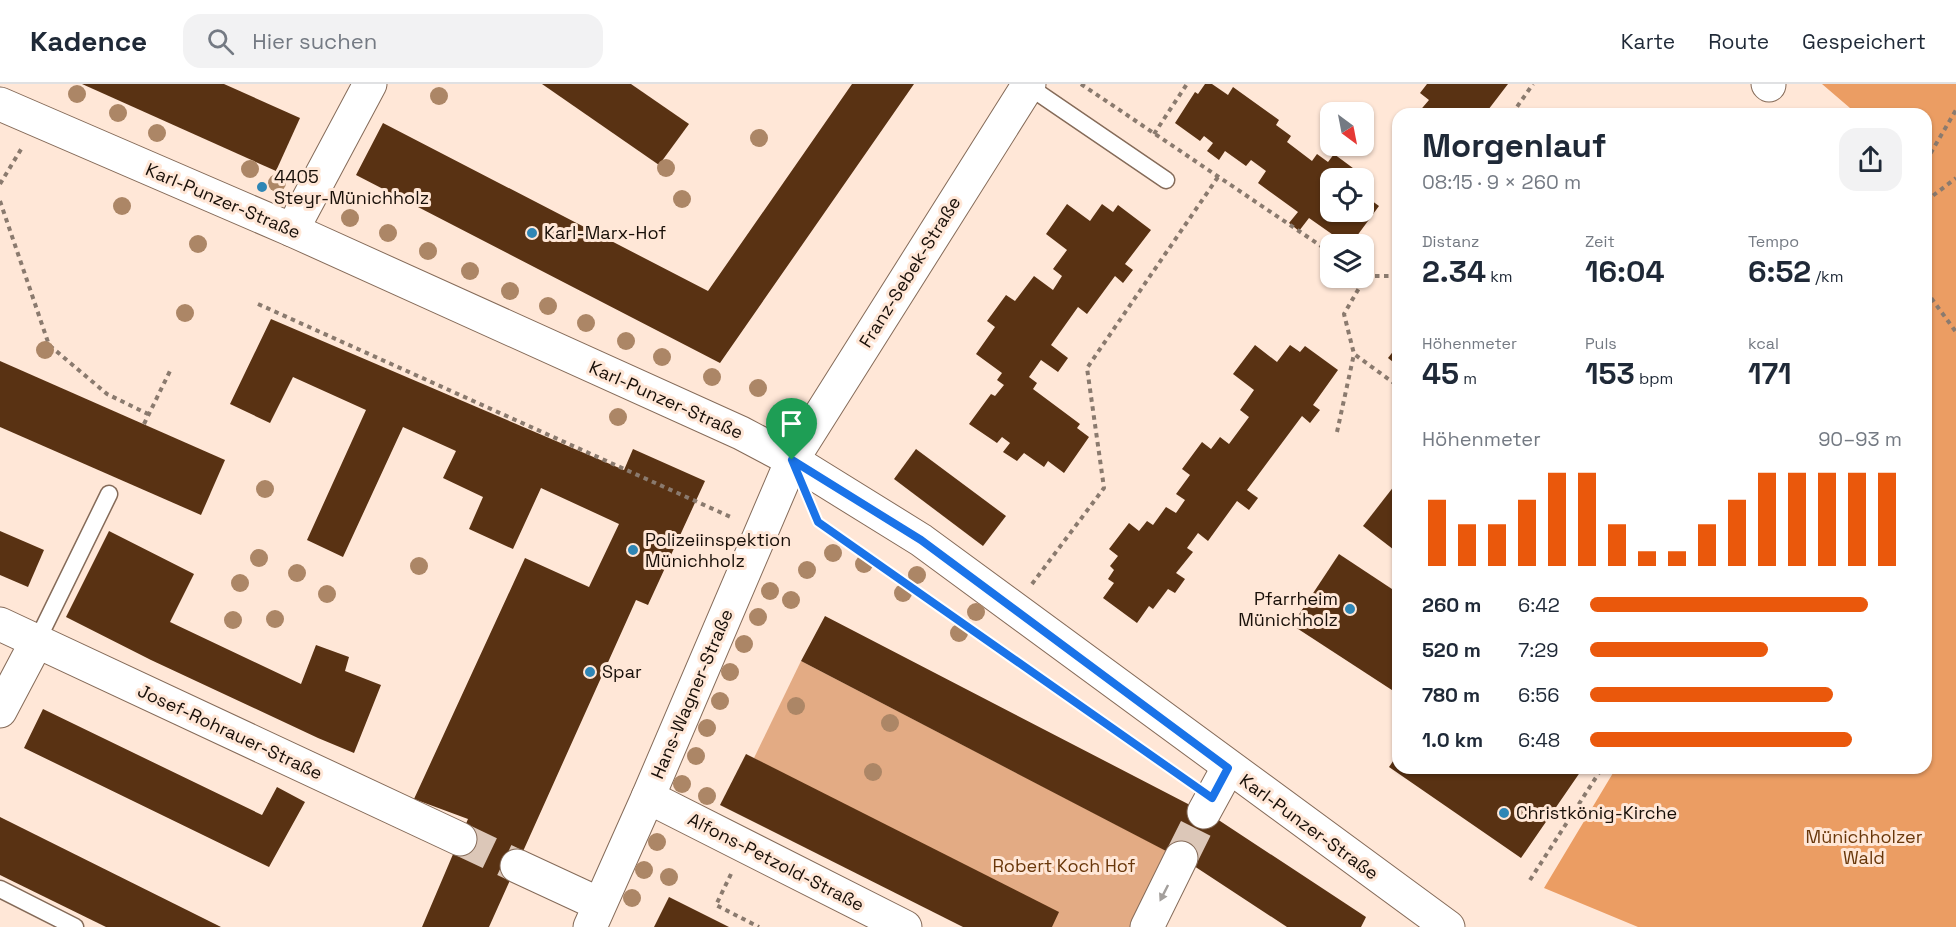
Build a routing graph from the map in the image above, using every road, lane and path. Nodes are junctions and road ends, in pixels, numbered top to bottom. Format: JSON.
{"nodes":[{"id":1,"x":370,"y":84,"type":"edge"},
{"id":2,"x":1081,"y":84,"type":"edge"},
{"id":3,"x":1186,"y":84,"type":"edge"},
{"id":4,"x":1533,"y":84,"type":"edge"},
{"id":5,"x":1028,"y":85,"type":"edge"},
{"id":6,"x":0,"y":104,"type":"edge"},
{"id":7,"x":1516,"y":108,"type":"edge"},
{"id":8,"x":1956,"y":110,"type":"edge"},
{"id":9,"x":38,"y":121,"type":"junction"},
{"id":10,"x":1154,"y":134,"type":"junction"},
{"id":11,"x":1932,"y":151,"type":"edge"},
{"id":12,"x":1218,"y":177,"type":"junction"},
{"id":13,"x":1956,"y":178,"type":"edge"},
{"id":14,"x":1166,"y":180,"type":"dead end"},
{"id":15,"x":0,"y":184,"type":"edge"},
{"id":16,"x":1932,"y":196,"type":"edge"},
{"id":17,"x":0,"y":201,"type":"edge"},
{"id":18,"x":292,"y":230,"type":"junction"},
{"id":19,"x":1320,"y":245,"type":"edge"},
{"id":20,"x":1374,"y":275,"type":"edge"},
{"id":21,"x":1392,"y":276,"type":"edge"},
{"id":22,"x":1358,"y":288,"type":"edge"},
{"id":23,"x":1932,"y":299,"type":"edge"},
{"id":24,"x":258,"y":304,"type":"dead end"},
{"id":25,"x":1956,"y":332,"type":"edge"},
{"id":26,"x":1354,"y":354,"type":"junction"},
{"id":27,"x":170,"y":371,"type":"dead end"},
{"id":28,"x":1392,"y":382,"type":"edge"},
{"id":29,"x":148,"y":414,"type":"junction"},
{"id":30,"x":144,"y":424,"type":"dead end"},
{"id":31,"x":1337,"y":432,"type":"dead end"},
{"id":32,"x":792,"y":460,"type":"junction"},
{"id":33,"x":109,"y":494,"type":"dead end"},
{"id":34,"x":761,"y":531,"type":"junction"},
{"id":35,"x":1014,"y":608,"type":"junction"},
{"id":36,"x":0,"y":624,"type":"edge"},
{"id":37,"x":37,"y":641,"type":"junction"},
{"id":38,"x":0,"y":711,"type":"edge"},
{"id":39,"x":1228,"y":768,"type":"junction"},
{"id":40,"x":1598,"y":774,"type":"edge"},
{"id":41,"x":648,"y":797,"type":"junction"},
{"id":42,"x":1208,"y":805,"type":"joint"},
{"id":43,"x":460,"y":839,"type":"tunnel mouth"},
{"id":44,"x":745,"y":847,"type":"junction"},
{"id":45,"x":1181,"y":858,"type":"tunnel mouth"},
{"id":46,"x":517,"y":866,"type":"tunnel mouth"},
{"id":47,"x":1530,"y":880,"type":"dead end"},
{"id":48,"x":0,"y":889,"type":"edge"},
{"id":49,"x":594,"y":916,"type":"edge"},
{"id":50,"x":75,"y":927,"type":"edge"},
{"id":51,"x":759,"y":927,"type":"edge"},
{"id":52,"x":904,"y":927,"type":"edge"},
{"id":53,"x":1147,"y":927,"type":"edge"},
{"id":54,"x":1448,"y":927,"type":"edge"}],
"edges":[{"from":1,"to":18,"type":"street"},
{"from":2,"to":10,"type":"path"},
{"from":3,"to":10,"type":"path"},
{"from":4,"to":7,"type":"path"},
{"from":5,"to":14,"type":"lane"},
{"from":5,"to":32,"type":"street","name":"Franz-Sebek-Straße"},
{"from":6,"to":9,"type":"street","name":"Karl-Punzer-Straße"},
{"from":8,"to":11,"type":"path"},
{"from":9,"to":15,"type":"path"},
{"from":9,"to":18,"type":"street","name":"Karl-Punzer-Straße"},
{"from":10,"to":12,"type":"path"},
{"from":12,"to":19,"type":"path"},
{"from":12,"to":35,"type":"path"},
{"from":13,"to":16,"type":"path"},
{"from":17,"to":29,"type":"path"},
{"from":18,"to":32,"type":"street","name":"Karl-Punzer-Straße"},
{"from":20,"to":21,"type":"path"},
{"from":22,"to":26,"type":"path"},
{"from":23,"to":25,"type":"path"},
{"from":24,"to":34,"type":"path"},
{"from":26,"to":28,"type":"path"},
{"from":26,"to":31,"type":"path"},
{"from":27,"to":29,"type":"path"},
{"from":29,"to":30,"type":"path"},
{"from":32,"to":34,"type":"street","name":"Hans-Wagner-Straße"},
{"from":32,"to":35,"type":"street","name":"Karl-Punzer-Straße"},
{"from":32,"to":42,"type":"path"},
{"from":33,"to":37,"type":"lane"},
{"from":34,"to":41,"type":"street","name":"Hans-Wagner-Straße"},
{"from":35,"to":39,"type":"street","name":"Karl-Punzer-Straße"},
{"from":36,"to":37,"type":"street","name":"Josef-Rohrauer-Straße"},
{"from":37,"to":38,"type":"street"},
{"from":37,"to":43,"type":"street","name":"Josef-Rohrauer-Straße"},
{"from":39,"to":42,"type":"street"},
{"from":39,"to":54,"type":"street","name":"Karl-Punzer-Straße"},
{"from":40,"to":47,"type":"path"},
{"from":41,"to":44,"type":"street","name":"Alfons-Petzold-Straße"},
{"from":41,"to":49,"type":"street","name":"Hans-Wagner-Straße"},
{"from":44,"to":51,"type":"path"},
{"from":44,"to":52,"type":"street","name":"Alfons-Petzold-Straße"},
{"from":45,"to":53,"type":"street","one_way":true},
{"from":46,"to":49,"type":"street"},
{"from":48,"to":50,"type":"lane"}]}
